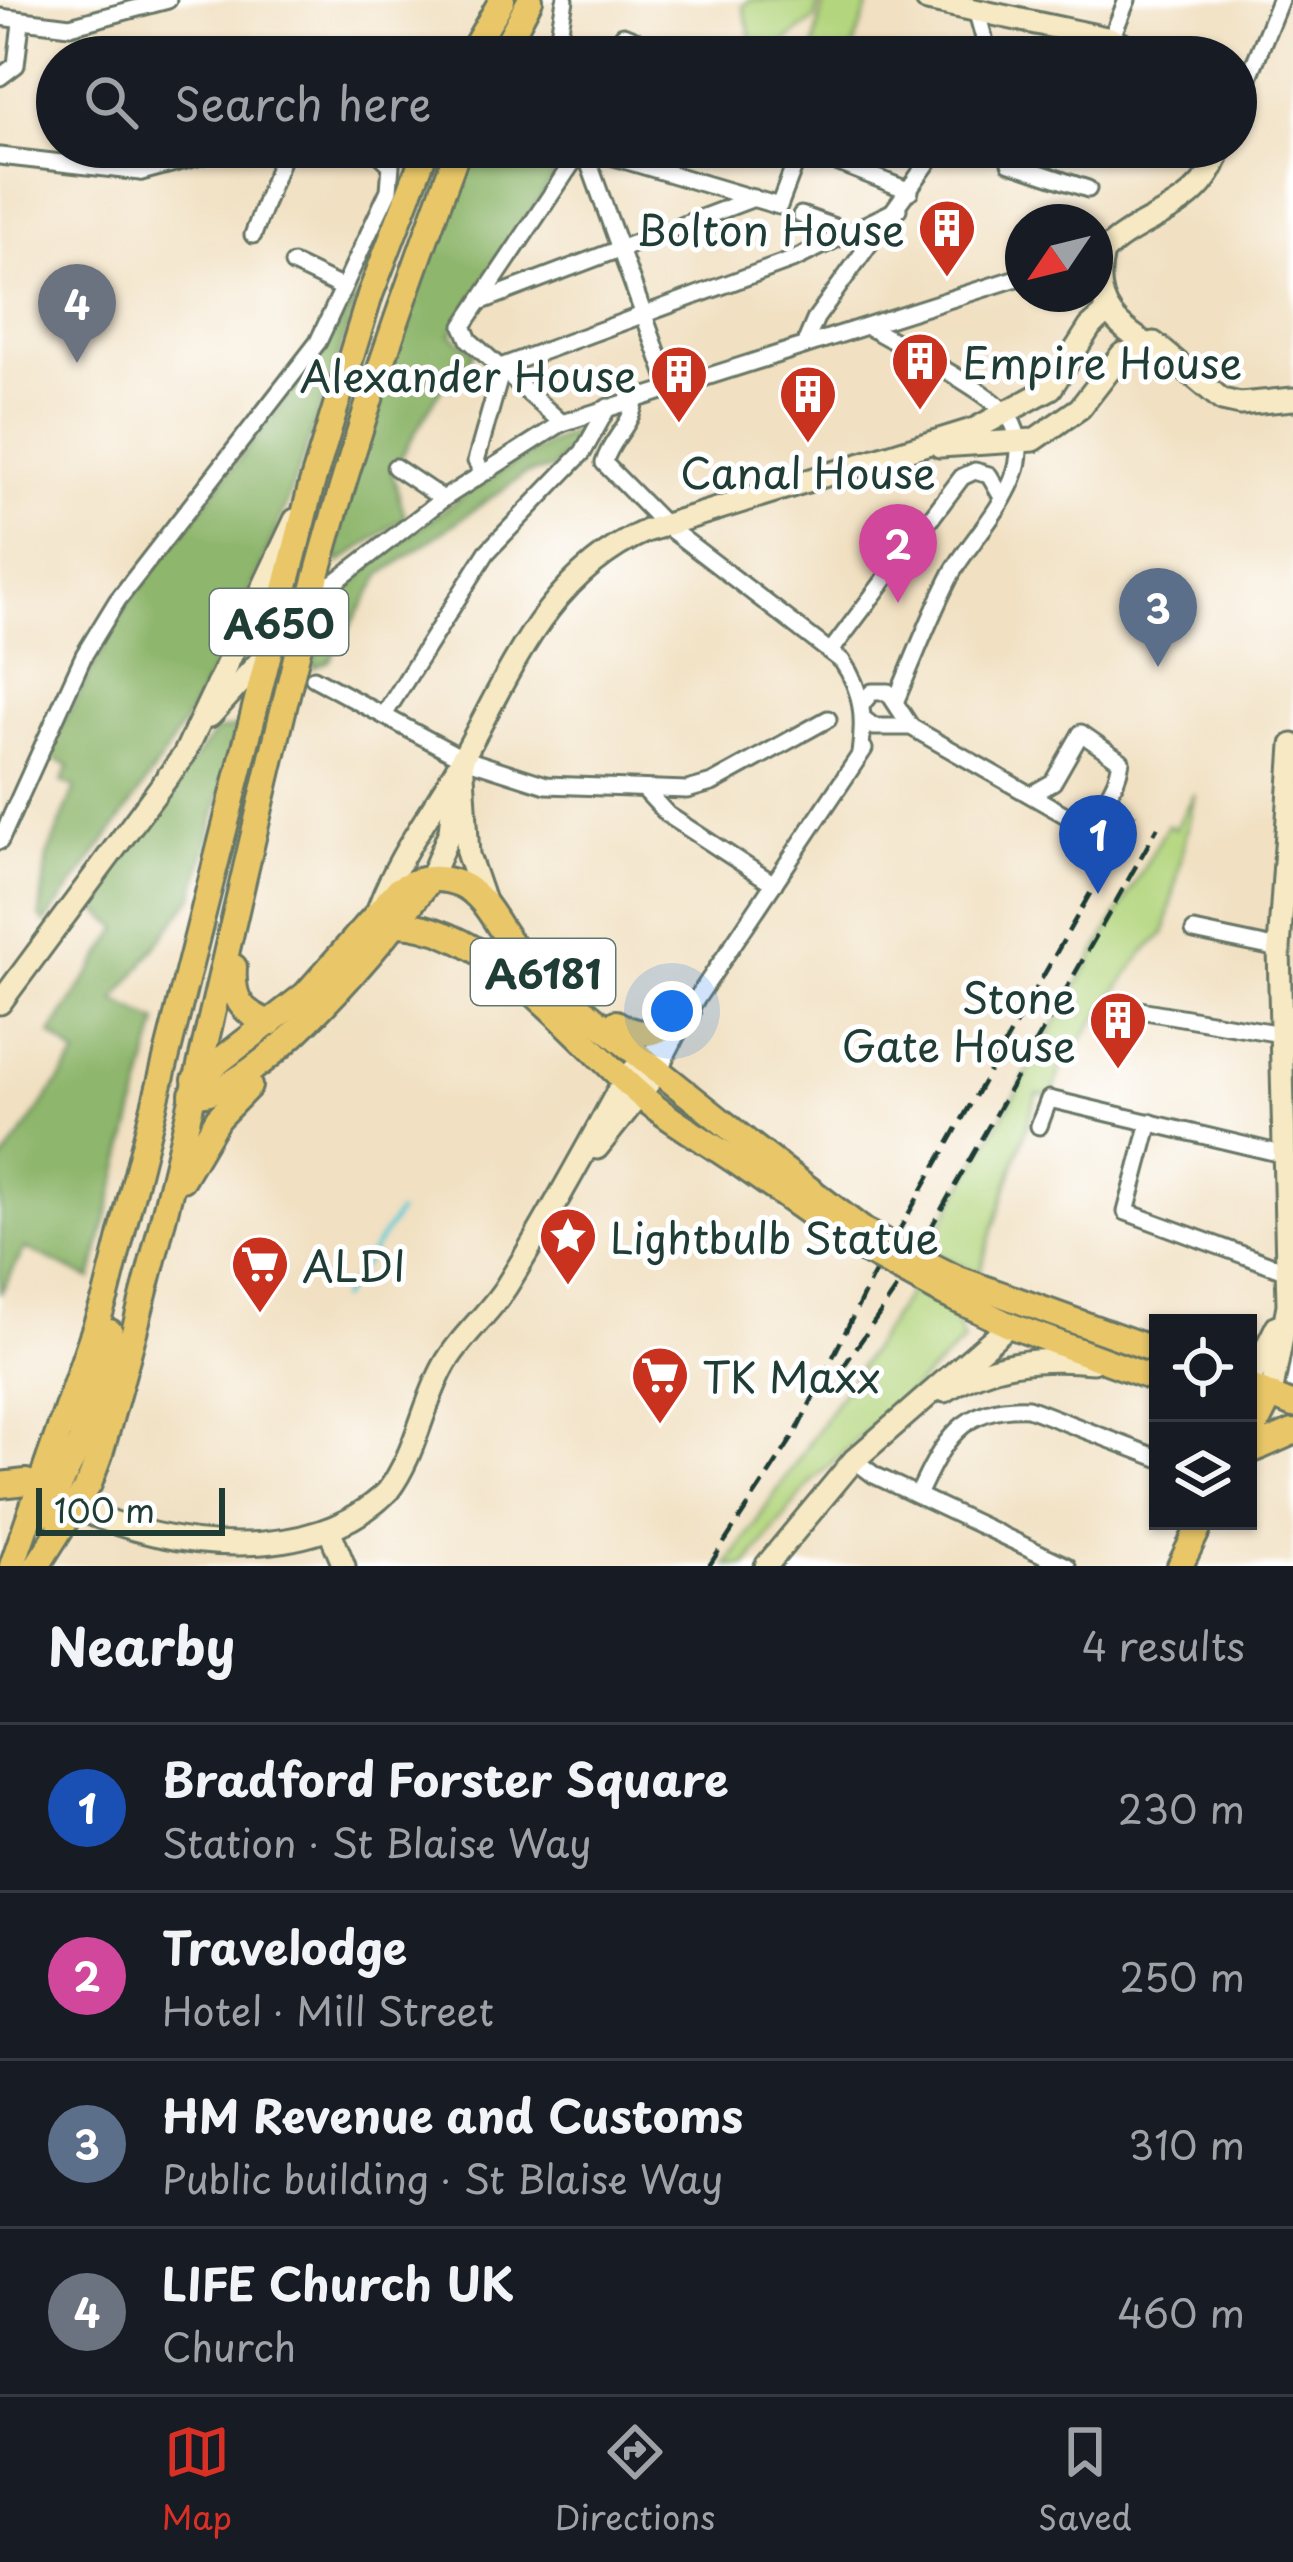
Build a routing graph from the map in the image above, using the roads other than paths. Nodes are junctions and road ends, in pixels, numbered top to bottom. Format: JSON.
{"nodes":[{"id":1,"x":168,"y":0,"type":"edge"},
{"id":2,"x":502,"y":0,"type":"edge"},
{"id":3,"x":530,"y":0,"type":"edge"},
{"id":4,"x":565,"y":0,"type":"edge"},
{"id":5,"x":927,"y":0,"type":"edge"},
{"id":6,"x":1127,"y":0,"type":"edge"},
{"id":7,"x":1280,"y":0,"type":"edge"},
{"id":8,"x":973,"y":8,"type":"edge"},
{"id":9,"x":0,"y":17,"type":"edge"},
{"id":10,"x":21,"y":23,"type":"junction"},
{"id":11,"x":481,"y":36,"type":"edge"},
{"id":12,"x":511,"y":36,"type":"edge"},
{"id":13,"x":559,"y":36,"type":"edge"},
{"id":14,"x":984,"y":36,"type":"edge"},
{"id":15,"x":1098,"y":36,"type":"edge"},
{"id":16,"x":1112,"y":36,"type":"edge"},
{"id":17,"x":1257,"y":57,"type":"edge"},
{"id":18,"x":0,"y":77,"type":"edge"},
{"id":19,"x":0,"y":156,"type":"edge"},
{"id":20,"x":36,"y":160,"type":"edge"},
{"id":21,"x":106,"y":168,"type":"edge"},
{"id":22,"x":140,"y":168,"type":"edge"},
{"id":23,"x":156,"y":168,"type":"edge"},
{"id":24,"x":278,"y":168,"type":"edge"},
{"id":25,"x":391,"y":168,"type":"edge"},
{"id":26,"x":419,"y":168,"type":"edge"},
{"id":27,"x":434,"y":168,"type":"edge"},
{"id":28,"x":451,"y":168,"type":"edge"},
{"id":29,"x":568,"y":168,"type":"edge"},
{"id":30,"x":590,"y":168,"type":"edge"},
{"id":31,"x":668,"y":168,"type":"edge"},
{"id":32,"x":792,"y":168,"type":"edge"},
{"id":33,"x":851,"y":168,"type":"edge"},
{"id":34,"x":925,"y":168,"type":"edge"},
{"id":35,"x":1022,"y":168,"type":"edge"},
{"id":36,"x":1209,"y":168,"type":"edge"},
{"id":37,"x":141,"y":172,"type":"junction"},
{"id":38,"x":1088,"y":189,"type":"dead end"},
{"id":39,"x":910,"y":191,"type":"junction"},
{"id":40,"x":754,"y":198,"type":"junction"},
{"id":41,"x":898,"y":209,"type":"junction"},
{"id":42,"x":801,"y":214,"type":"dead end"},
{"id":43,"x":397,"y":224,"type":"junction"},
{"id":44,"x":850,"y":233,"type":"junction"},
{"id":45,"x":253,"y":235,"type":"dead end"},
{"id":46,"x":1113,"y":246,"type":"edge"},
{"id":47,"x":621,"y":248,"type":"junction"},
{"id":48,"x":292,"y":264,"type":"dead end"},
{"id":49,"x":1005,"y":282,"type":"edge"},
{"id":50,"x":343,"y":288,"type":"junction"},
{"id":51,"x":479,"y":302,"type":"junction"},
{"id":52,"x":1107,"y":312,"type":"joint"},
{"id":53,"x":645,"y":315,"type":"junction"},
{"id":54,"x":869,"y":327,"type":"junction"},
{"id":55,"x":804,"y":346,"type":"junction"},
{"id":56,"x":1163,"y":354,"type":"junction"},
{"id":57,"x":503,"y":366,"type":"junction"},
{"id":58,"x":670,"y":387,"type":"junction"},
{"id":59,"x":635,"y":399,"type":"junction"},
{"id":60,"x":1293,"y":399,"type":"edge"},
{"id":61,"x":608,"y":407,"type":"junction"},
{"id":62,"x":562,"y":423,"type":"junction"},
{"id":63,"x":1013,"y":428,"type":"junction"},
{"id":64,"x":928,"y":446,"type":"junction"},
{"id":65,"x":395,"y":467,"type":"dead end"},
{"id":66,"x":483,"y":473,"type":"junction"},
{"id":67,"x":310,"y":487,"type":"junction"},
{"id":68,"x":443,"y":499,"type":"junction"},
{"id":69,"x":1003,"y":500,"type":"junction"},
{"id":70,"x":665,"y":525,"type":"junction"},
{"id":71,"x":310,"y":601,"type":"junction"},
{"id":72,"x":273,"y":647,"type":"junction"},
{"id":73,"x":831,"y":651,"type":"junction"},
{"id":74,"x":314,"y":678,"type":"dead end"},
{"id":75,"x":855,"y":680,"type":"junction"},
{"id":76,"x":888,"y":697,"type":"junction"},
{"id":77,"x":384,"y":716,"type":"junction"},
{"id":78,"x":828,"y":719,"type":"dead end"},
{"id":79,"x":873,"y":720,"type":"junction"},
{"id":80,"x":911,"y":728,"type":"junction"},
{"id":81,"x":197,"y":729,"type":"junction"},
{"id":82,"x":1293,"y":745,"type":"edge"},
{"id":83,"x":460,"y":763,"type":"junction"},
{"id":84,"x":644,"y":789,"type":"junction"},
{"id":85,"x":1032,"y":794,"type":"junction"},
{"id":86,"x":418,"y":825,"type":"junction"},
{"id":87,"x":0,"y":842,"type":"edge"},
{"id":88,"x":423,"y":883,"type":"junction"},
{"id":89,"x":775,"y":884,"type":"junction"},
{"id":90,"x":379,"y":907,"type":"junction"},
{"id":91,"x":487,"y":908,"type":"junction"},
{"id":92,"x":238,"y":923,"type":"junction"},
{"id":93,"x":399,"y":924,"type":"junction"},
{"id":94,"x":1194,"y":931,"type":"dead end"},
{"id":95,"x":475,"y":946,"type":"junction"},
{"id":96,"x":1279,"y":949,"type":"junction"},
{"id":97,"x":1286,"y":981,"type":"edge"},
{"id":98,"x":568,"y":993,"type":"junction"},
{"id":99,"x":0,"y":1003,"type":"edge"},
{"id":100,"x":1128,"y":1008,"type":"dead end"},
{"id":101,"x":687,"y":1013,"type":"junction"},
{"id":102,"x":309,"y":1017,"type":"junction"},
{"id":103,"x":270,"y":1023,"type":"junction"},
{"id":104,"x":1281,"y":1034,"type":"junction"},
{"id":105,"x":164,"y":1052,"type":"junction"},
{"id":106,"x":640,"y":1075,"type":"junction"},
{"id":107,"x":191,"y":1088,"type":"junction"},
{"id":108,"x":1150,"y":1122,"type":"junction"},
{"id":109,"x":1039,"y":1126,"type":"dead end"},
{"id":110,"x":1286,"y":1155,"type":"junction"},
{"id":111,"x":156,"y":1235,"type":"junction"},
{"id":112,"x":1287,"y":1271,"type":"junction"},
{"id":113,"x":950,"y":1286,"type":"junction"},
{"id":114,"x":1290,"y":1305,"type":"edge"},
{"id":115,"x":969,"y":1306,"type":"junction"},
{"id":116,"x":1054,"y":1316,"type":"junction"},
{"id":117,"x":1009,"y":1325,"type":"junction"},
{"id":118,"x":1284,"y":1330,"type":"junction"},
{"id":119,"x":1257,"y":1343,"type":"edge"},
{"id":120,"x":1149,"y":1349,"type":"edge"},
{"id":121,"x":968,"y":1358,"type":"junction"},
{"id":122,"x":1112,"y":1364,"type":"junction"},
{"id":123,"x":1293,"y":1367,"type":"edge"},
{"id":124,"x":1149,"y":1377,"type":"edge"},
{"id":125,"x":1262,"y":1400,"type":"edge"},
{"id":126,"x":1293,"y":1431,"type":"edge"},
{"id":127,"x":886,"y":1434,"type":"junction"},
{"id":128,"x":1257,"y":1448,"type":"edge"},
{"id":129,"x":1149,"y":1454,"type":"edge"},
{"id":130,"x":854,"y":1460,"type":"junction"},
{"id":131,"x":0,"y":1485,"type":"edge"},
{"id":132,"x":918,"y":1495,"type":"junction"},
{"id":133,"x":57,"y":1496,"type":"junction"},
{"id":134,"x":1198,"y":1530,"type":"edge"},
{"id":135,"x":333,"y":1539,"type":"junction"},
{"id":136,"x":12,"y":1566,"type":"edge"},
{"id":137,"x":37,"y":1566,"type":"edge"},
{"id":138,"x":344,"y":1566,"type":"edge"},
{"id":139,"x":766,"y":1566,"type":"edge"},
{"id":140,"x":1067,"y":1566,"type":"edge"},
{"id":141,"x":1180,"y":1566,"type":"edge"}],
"edges":[{"from":1,"to":10,"type":"street"},
{"from":2,"to":11,"type":"main road"},
{"from":3,"to":12,"type":"main road"},
{"from":4,"to":13,"type":"street"},
{"from":5,"to":8,"type":"street"},
{"from":6,"to":16,"type":"street"},
{"from":7,"to":17,"type":"street"},
{"from":8,"to":14,"type":"street"},
{"from":8,"to":15,"type":"street"},
{"from":9,"to":10,"type":"street"},
{"from":10,"to":18,"type":"street"},
{"from":19,"to":20,"type":"street"},
{"from":21,"to":37,"type":"street"},
{"from":22,"to":37,"type":"street"},
{"from":23,"to":37,"type":"street"},
{"from":24,"to":45,"type":"street"},
{"from":25,"to":50,"type":"street"},
{"from":26,"to":43,"type":"main road","number":"A650"},
{"from":27,"to":43,"type":"main road"},
{"from":28,"to":71,"type":"main road","number":"A650"},
{"from":29,"to":51,"type":"street"},
{"from":30,"to":47,"type":"street"},
{"from":31,"to":40,"type":"street"},
{"from":32,"to":40,"type":"street"},
{"from":33,"to":39,"type":"street"},
{"from":34,"to":39,"type":"street"},
{"from":35,"to":38,"type":"street"},
{"from":36,"to":46,"type":"street"},
{"from":39,"to":41,"type":"street"},
{"from":40,"to":47,"type":"street"},
{"from":41,"to":44,"type":"street"},
{"from":41,"to":55,"type":"street"},
{"from":42,"to":44,"type":"street"},
{"from":43,"to":67,"type":"main road","number":"A650"},
{"from":44,"to":53,"type":"street"},
{"from":47,"to":51,"type":"street"},
{"from":47,"to":53,"type":"street"},
{"from":48,"to":50,"type":"street"},
{"from":49,"to":54,"type":"street"},
{"from":50,"to":87,"type":"street"},
{"from":51,"to":57,"type":"street"},
{"from":52,"to":56,"type":"street"},
{"from":52,"to":63,"type":"street"},
{"from":53,"to":57,"type":"street"},
{"from":53,"to":58,"type":"street"},
{"from":54,"to":55,"type":"street"},
{"from":54,"to":63,"type":"street"},
{"from":55,"to":58,"type":"street"},
{"from":56,"to":60,"type":"street"},
{"from":56,"to":63,"type":"street"},
{"from":57,"to":62,"type":"street"},
{"from":57,"to":66,"type":"street"},
{"from":58,"to":59,"type":"street"},
{"from":59,"to":61,"type":"street"},
{"from":59,"to":70,"type":"street"},
{"from":61,"to":62,"type":"street"},
{"from":61,"to":77,"type":"street"},
{"from":62,"to":66,"type":"street"},
{"from":63,"to":64,"type":"street"},
{"from":63,"to":64,"type":"street"},
{"from":63,"to":69,"type":"street"},
{"from":64,"to":70,"type":"street"},
{"from":65,"to":68,"type":"street"},
{"from":66,"to":68,"type":"street"},
{"from":67,"to":72,"type":"main road","number":"A650"},
{"from":67,"to":81,"type":"street"},
{"from":68,"to":71,"type":"street"},
{"from":69,"to":73,"type":"street"},
{"from":69,"to":76,"type":"street"},
{"from":70,"to":73,"type":"street"},
{"from":70,"to":83,"type":"street"},
{"from":71,"to":72,"type":"main road"},
{"from":71,"to":92,"type":"main road","number":"A650"},
{"from":72,"to":81,"type":"street"},
{"from":72,"to":105,"type":"main road","number":"A650"},
{"from":73,"to":75,"type":"street"},
{"from":74,"to":77,"type":"street"},
{"from":75,"to":76,"type":"street"},
{"from":75,"to":79,"type":"street"},
{"from":76,"to":79,"type":"street"},
{"from":76,"to":79,"type":"street"},
{"from":76,"to":80,"type":"street"},
{"from":77,"to":83,"type":"street"},
{"from":78,"to":84,"type":"street"},
{"from":79,"to":80,"type":"street"},
{"from":79,"to":89,"type":"street"},
{"from":80,"to":85,"type":"street"},
{"from":81,"to":99,"type":"street"},
{"from":82,"to":96,"type":"street"},
{"from":83,"to":84,"type":"street"},
{"from":83,"to":86,"type":"street"},
{"from":83,"to":88,"type":"street"},
{"from":83,"to":91,"type":"street"},
{"from":84,"to":89,"type":"street"},
{"from":85,"to":85,"type":"street"},
{"from":86,"to":88,"type":"street"},
{"from":86,"to":90,"type":"street"},
{"from":88,"to":90,"type":"main road"},
{"from":88,"to":91,"type":"main road","number":"A6181"},
{"from":88,"to":93,"type":"main road"},
{"from":88,"to":95,"type":"main road","number":"A6181"},
{"from":89,"to":101,"type":"street"},
{"from":90,"to":103,"type":"main road"},
{"from":91,"to":98,"type":"main road","number":"A6181"},
{"from":92,"to":103,"type":"main road"},
{"from":92,"to":107,"type":"main road","number":"A650"},
{"from":93,"to":95,"type":"main road","number":"A6181"},
{"from":93,"to":102,"type":"main road"},
{"from":94,"to":96,"type":"street"},
{"from":95,"to":106,"type":"main road","number":"A6181"},
{"from":96,"to":97,"type":"street"},
{"from":97,"to":104,"type":"street"},
{"from":98,"to":101,"type":"main road"},
{"from":98,"to":106,"type":"main road","number":"A6181"},
{"from":100,"to":104,"type":"street"},
{"from":101,"to":106,"type":"street"},
{"from":102,"to":107,"type":"main road"},
{"from":102,"to":111,"type":"main road"},
{"from":103,"to":107,"type":"main road"},
{"from":104,"to":110,"type":"street"},
{"from":105,"to":107,"type":"main road"},
{"from":105,"to":133,"type":"main road","number":"A650"},
{"from":106,"to":113,"type":"main road","number":"A6181","bridge":true},
{"from":106,"to":135,"type":"street"},
{"from":107,"to":111,"type":"main road","number":"A650"},
{"from":107,"to":133,"type":"main road","number":"A650"},
{"from":108,"to":109,"type":"street"},
{"from":108,"to":110,"type":"street"},
{"from":108,"to":112,"type":"street"},
{"from":110,"to":112,"type":"street"},
{"from":111,"to":133,"type":"main road","number":"A650"},
{"from":112,"to":114,"type":"street"},
{"from":113,"to":115,"type":"main road","number":"A6181"},
{"from":113,"to":116,"type":"main road","number":"A6181"},
{"from":114,"to":118,"type":"street"},
{"from":114,"to":119,"type":"street"},
{"from":114,"to":125,"type":"street"},
{"from":115,"to":117,"type":"main road","number":"A6181"},
{"from":115,"to":121,"type":"street"},
{"from":116,"to":117,"type":"main road"},
{"from":116,"to":120,"type":"main road","number":"A6181"},
{"from":117,"to":121,"type":"street"},
{"from":117,"to":122,"type":"main road","number":"A6181"},
{"from":118,"to":123,"type":"street"},
{"from":118,"to":125,"type":"street"},
{"from":121,"to":127,"type":"street"},
{"from":122,"to":124,"type":"main road","number":"A6181"},
{"from":122,"to":127,"type":"street"},
{"from":125,"to":126,"type":"main road"},
{"from":126,"to":128,"type":"main road"},
{"from":127,"to":130,"type":"street"},
{"from":129,"to":132,"type":"street"},
{"from":130,"to":132,"type":"street"},
{"from":130,"to":139,"type":"street"},
{"from":131,"to":133,"type":"main road"},
{"from":132,"to":140,"type":"street"},
{"from":133,"to":135,"type":"street"},
{"from":133,"to":136,"type":"main road","number":"A650"},
{"from":133,"to":137,"type":"main road","number":"A650"},
{"from":134,"to":141,"type":"main road"},
{"from":135,"to":138,"type":"street"}]}
